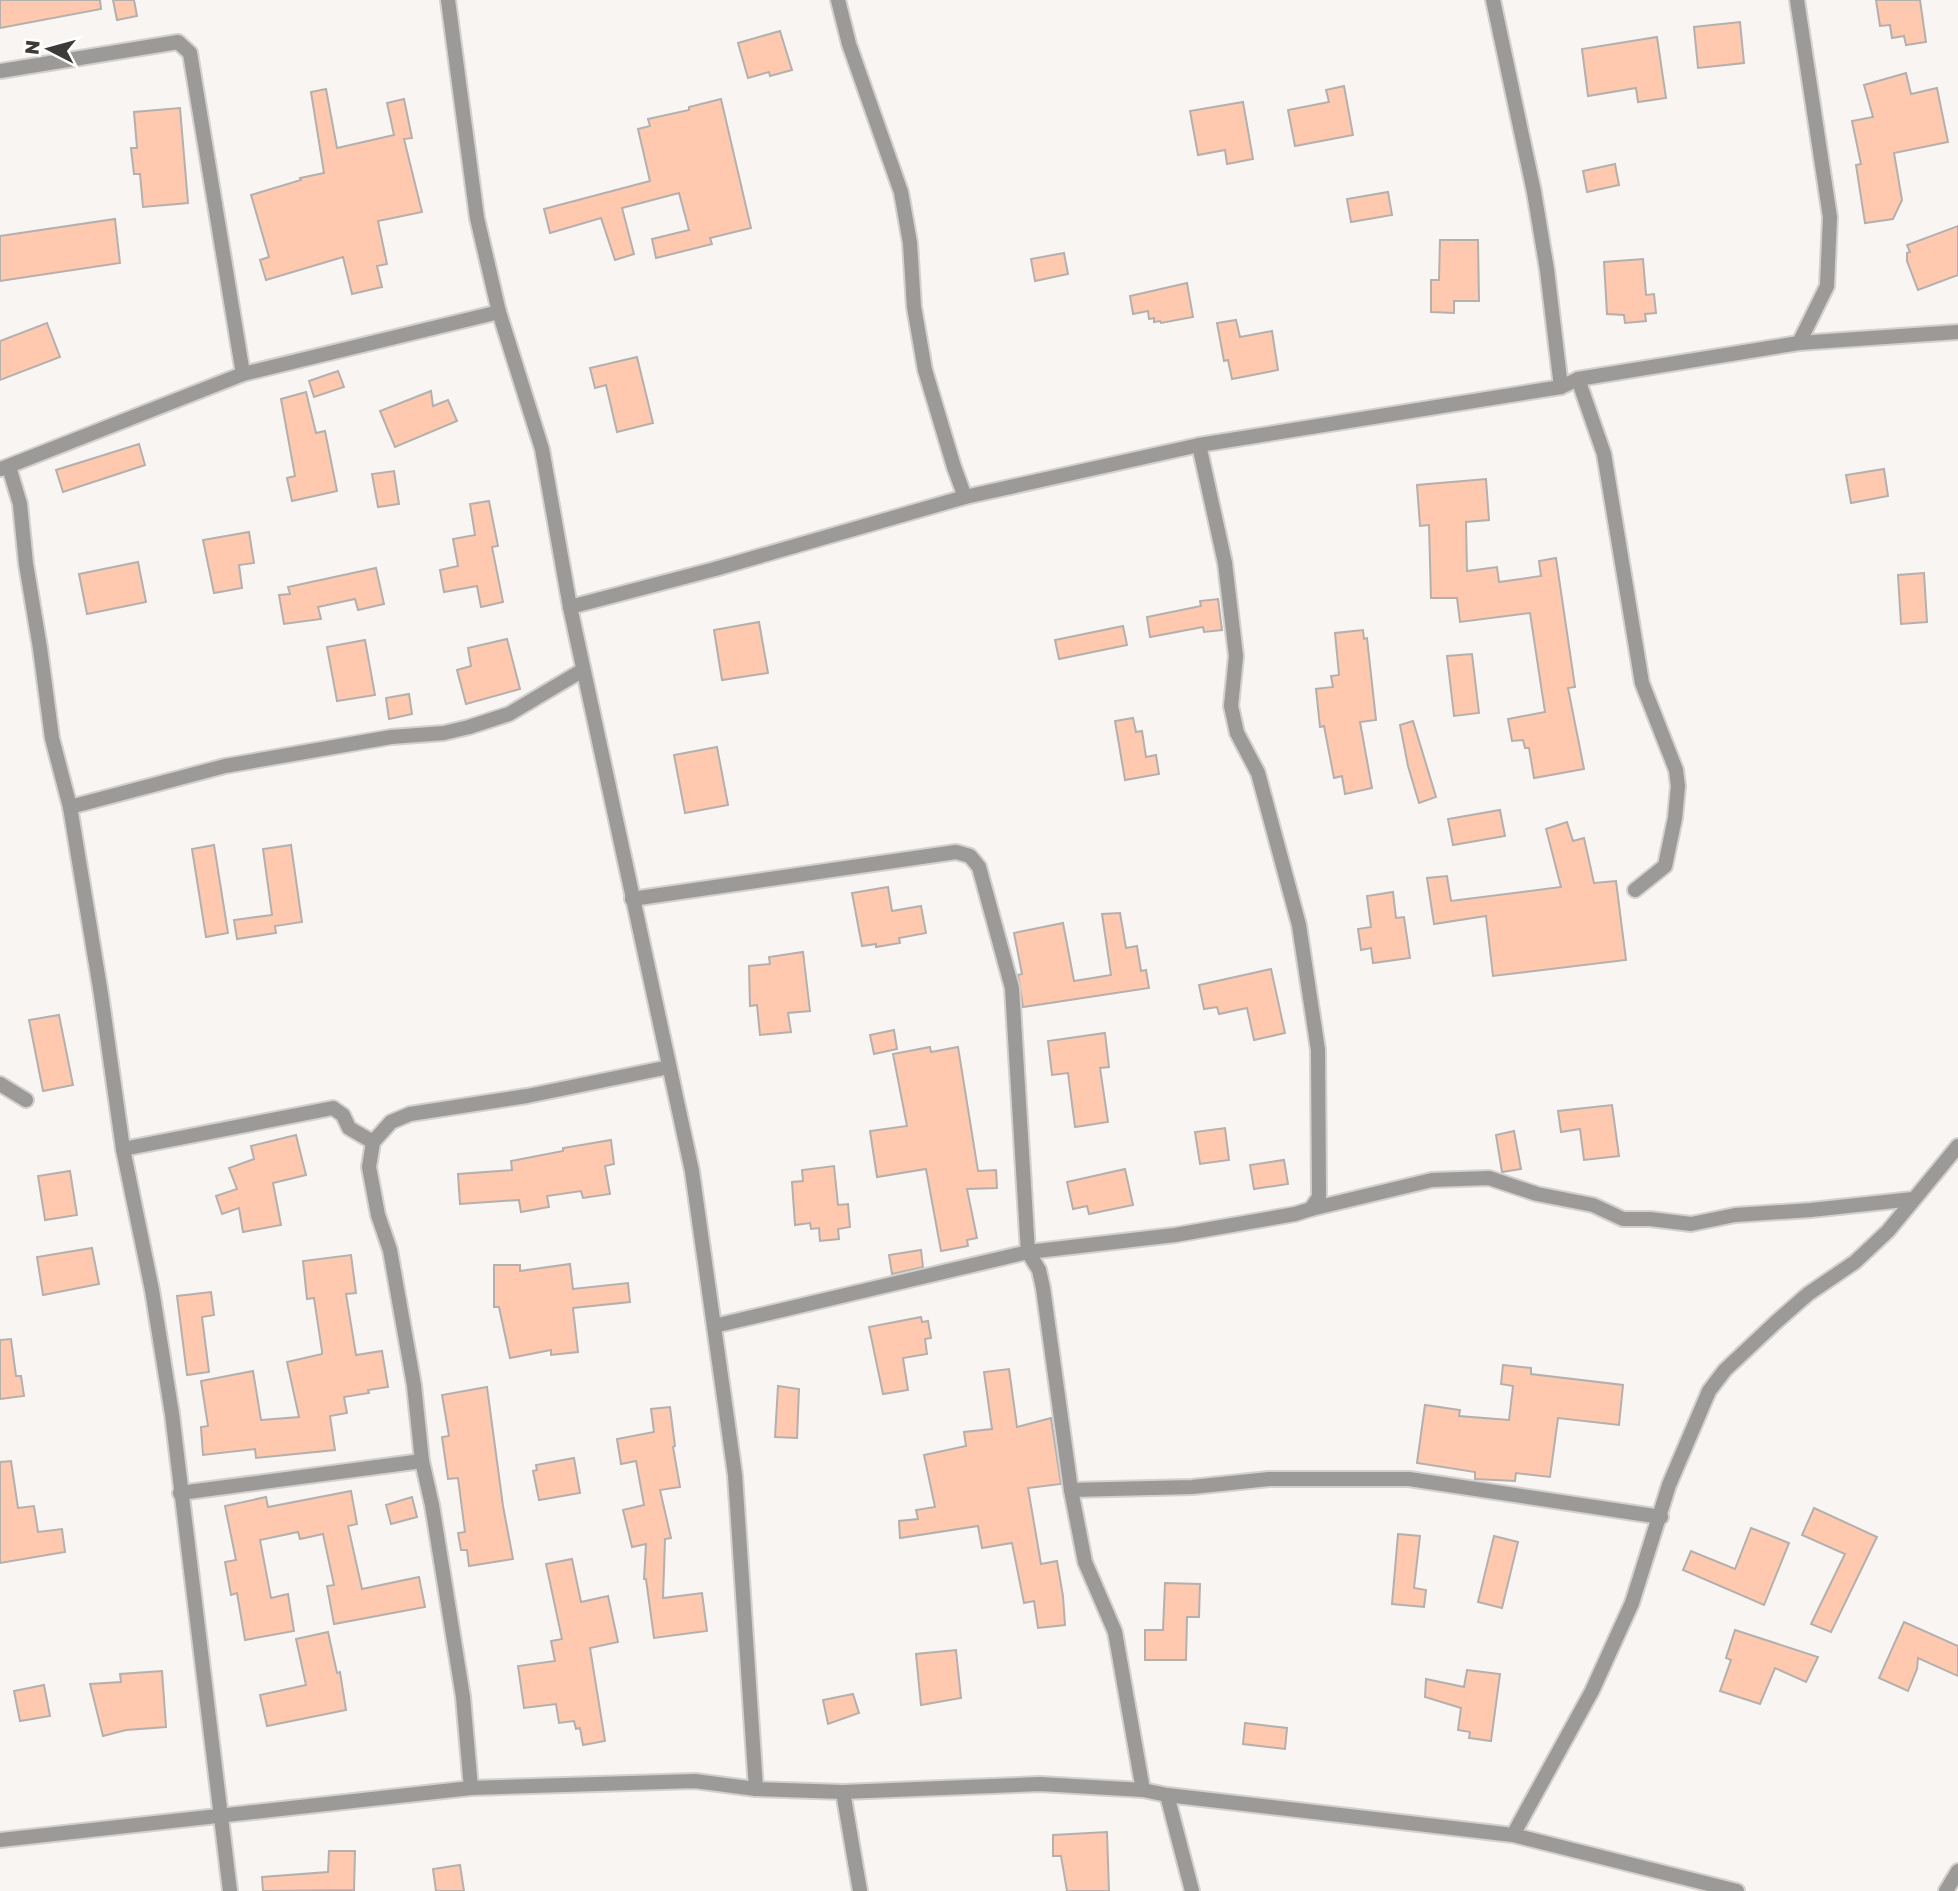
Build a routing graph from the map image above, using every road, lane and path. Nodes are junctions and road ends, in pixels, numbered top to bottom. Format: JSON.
{"nodes":[{"id":1,"x":449,"y":0,"type":"edge"},
{"id":2,"x":838,"y":0,"type":"edge"},
{"id":3,"x":1493,"y":0,"type":"edge"},
{"id":4,"x":1797,"y":0,"type":"edge"},
{"id":5,"x":0,"y":71,"type":"edge"},
{"id":6,"x":499,"y":312,"type":"junction"},
{"id":7,"x":1958,"y":332,"type":"edge"},
{"id":8,"x":1800,"y":343,"type":"junction"},
{"id":9,"x":243,"y":374,"type":"junction"},
{"id":10,"x":1577,"y":379,"type":"junction"},
{"id":11,"x":1561,"y":387,"type":"junction"},
{"id":12,"x":1199,"y":445,"type":"junction"},
{"id":13,"x":4,"y":468,"type":"edge"},
{"id":14,"x":965,"y":497,"type":"junction"},
{"id":15,"x":569,"y":607,"type":"junction"},
{"id":16,"x":583,"y":670,"type":"junction"},
{"id":17,"x":70,"y":807,"type":"junction"},
{"id":18,"x":1635,"y":890,"type":"dead end"},
{"id":19,"x":632,"y":899,"type":"junction"},
{"id":20,"x":669,"y":1067,"type":"junction"},
{"id":21,"x":0,"y":1084,"type":"edge"},
{"id":22,"x":26,"y":1100,"type":"dead end"},
{"id":23,"x":373,"y":1142,"type":"junction"},
{"id":24,"x":1958,"y":1146,"type":"edge"},
{"id":25,"x":123,"y":1149,"type":"junction"},
{"id":26,"x":1913,"y":1199,"type":"junction"},
{"id":27,"x":1311,"y":1209,"type":"junction"},
{"id":28,"x":1028,"y":1252,"type":"junction"},
{"id":29,"x":714,"y":1326,"type":"junction"},
{"id":30,"x":422,"y":1461,"type":"junction"},
{"id":31,"x":1071,"y":1490,"type":"junction"},
{"id":32,"x":180,"y":1493,"type":"junction"},
{"id":33,"x":1661,"y":1517,"type":"junction"},
{"id":34,"x":471,"y":1788,"type":"junction"},
{"id":35,"x":756,"y":1788,"type":"junction"},
{"id":36,"x":1143,"y":1790,"type":"junction"},
{"id":37,"x":843,"y":1792,"type":"junction"},
{"id":38,"x":1167,"y":1794,"type":"junction"},
{"id":39,"x":222,"y":1814,"type":"junction"},
{"id":40,"x":1513,"y":1835,"type":"junction"},
{"id":41,"x":0,"y":1840,"type":"edge"},
{"id":42,"x":1958,"y":1871,"type":"edge"},
{"id":43,"x":230,"y":1891,"type":"edge"},
{"id":44,"x":860,"y":1891,"type":"edge"},
{"id":45,"x":1192,"y":1891,"type":"edge"},
{"id":46,"x":1737,"y":1891,"type":"edge"},
{"id":47,"x":1946,"y":1891,"type":"edge"}],
"edges":[{"from":1,"to":6,"type":"street"},
{"from":2,"to":14,"type":"street"},
{"from":3,"to":11,"type":"street"},
{"from":4,"to":8,"type":"street"},
{"from":5,"to":9,"type":"street"},
{"from":6,"to":9,"type":"street"},
{"from":6,"to":15,"type":"street"},
{"from":7,"to":8,"type":"street"},
{"from":8,"to":10,"type":"street"},
{"from":9,"to":13,"type":"street"},
{"from":10,"to":11,"type":"street"},
{"from":10,"to":18,"type":"street"},
{"from":11,"to":12,"type":"street"},
{"from":12,"to":14,"type":"street"},
{"from":12,"to":27,"type":"street"},
{"from":13,"to":17,"type":"street"},
{"from":14,"to":15,"type":"street"},
{"from":15,"to":16,"type":"street"},
{"from":16,"to":17,"type":"street"},
{"from":16,"to":19,"type":"street"},
{"from":17,"to":25,"type":"street"},
{"from":19,"to":20,"type":"street"},
{"from":19,"to":28,"type":"street"},
{"from":20,"to":23,"type":"street"},
{"from":20,"to":29,"type":"street"},
{"from":21,"to":22,"type":"street"},
{"from":23,"to":25,"type":"street"},
{"from":23,"to":30,"type":"street"},
{"from":24,"to":26,"type":"street"},
{"from":25,"to":32,"type":"street"},
{"from":26,"to":27,"type":"street"},
{"from":26,"to":33,"type":"street"},
{"from":27,"to":28,"type":"street"},
{"from":28,"to":29,"type":"street"},
{"from":28,"to":31,"type":"street"},
{"from":29,"to":35,"type":"street"},
{"from":30,"to":32,"type":"street"},
{"from":30,"to":34,"type":"street"},
{"from":31,"to":33,"type":"street"},
{"from":31,"to":36,"type":"street"},
{"from":32,"to":39,"type":"street"},
{"from":33,"to":40,"type":"street"},
{"from":34,"to":35,"type":"street"},
{"from":34,"to":39,"type":"street"},
{"from":35,"to":37,"type":"street"},
{"from":36,"to":37,"type":"street"},
{"from":36,"to":38,"type":"street"},
{"from":37,"to":44,"type":"street"},
{"from":38,"to":40,"type":"street"},
{"from":38,"to":45,"type":"street"},
{"from":39,"to":41,"type":"street"},
{"from":39,"to":43,"type":"street"},
{"from":40,"to":46,"type":"street"},
{"from":42,"to":47,"type":"street"}]}
